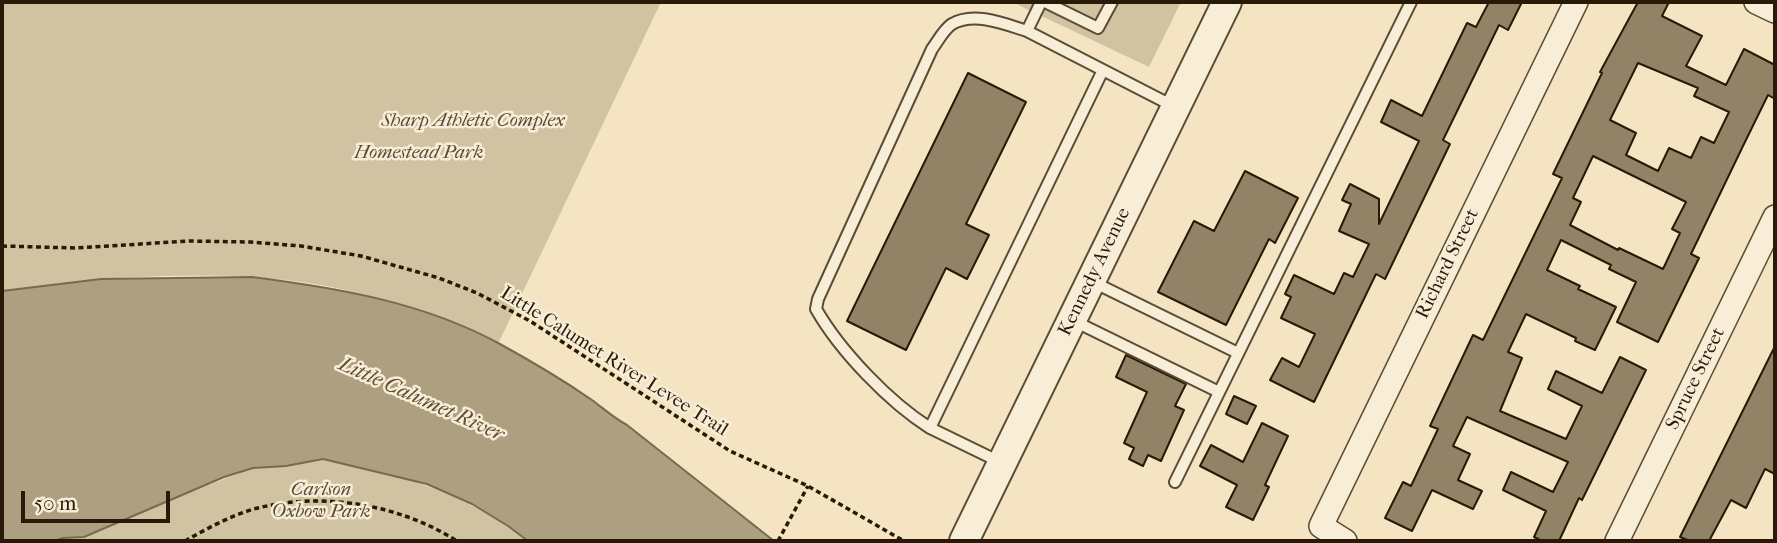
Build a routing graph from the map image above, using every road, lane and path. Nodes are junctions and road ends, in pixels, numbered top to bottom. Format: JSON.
{"nodes":[{"id":1,"x":1043,"y":2,"type":"edge"},
{"id":2,"x":1112,"y":2,"type":"edge"},
{"id":3,"x":1227,"y":2,"type":"edge"},
{"id":4,"x":1411,"y":2,"type":"edge"},
{"id":5,"x":1576,"y":2,"type":"edge"},
{"id":6,"x":1756,"y":2,"type":"edge"},
{"id":7,"x":1775,"y":11,"type":"edge"},
{"id":8,"x":1027,"y":31,"type":"junction"},
{"id":9,"x":1103,"y":70,"type":"junction"},
{"id":10,"x":1175,"y":107,"type":"junction"},
{"id":11,"x":1775,"y":217,"type":"edge"},
{"id":12,"x":2,"y":246,"type":"edge"},
{"id":13,"x":1091,"y":281,"type":"junction"},
{"id":14,"x":1072,"y":320,"type":"junction"},
{"id":15,"x":1238,"y":353,"type":"junction"},
{"id":16,"x":1219,"y":391,"type":"junction"},
{"id":17,"x":930,"y":428,"type":"junction"},
{"id":18,"x":1002,"y":463,"type":"junction"},
{"id":19,"x":1175,"y":481,"type":"dead end"},
{"id":20,"x":808,"y":486,"type":"junction"},
{"id":21,"x":185,"y":541,"type":"edge"},
{"id":22,"x":457,"y":541,"type":"edge"},
{"id":23,"x":778,"y":541,"type":"edge"},
{"id":24,"x":904,"y":541,"type":"edge"},
{"id":25,"x":964,"y":541,"type":"edge"},
{"id":26,"x":1345,"y":541,"type":"edge"},
{"id":27,"x":1617,"y":541,"type":"edge"}],
"edges":[{"from":1,"to":2,"type":"lane"},
{"from":1,"to":8,"type":"lane"},
{"from":3,"to":10,"type":"street","name":"Kennedy Avenue"},
{"from":4,"to":15,"type":"lane"},
{"from":5,"to":26,"type":"street","name":"Richard Street"},
{"from":6,"to":7,"type":"street"},
{"from":8,"to":9,"type":"lane"},
{"from":8,"to":17,"type":"lane"},
{"from":9,"to":10,"type":"lane"},
{"from":9,"to":17,"type":"lane"},
{"from":10,"to":13,"type":"street","name":"Kennedy Avenue"},
{"from":11,"to":27,"type":"street","name":"Spruce Street"},
{"from":12,"to":20,"type":"path","name":"Little Calumet River Levee Trail"},
{"from":13,"to":14,"type":"street","name":"Kennedy Avenue"},
{"from":13,"to":15,"type":"lane"},
{"from":14,"to":16,"type":"lane"},
{"from":14,"to":18,"type":"street","name":"Kennedy Avenue"},
{"from":15,"to":16,"type":"lane"},
{"from":16,"to":19,"type":"lane"},
{"from":17,"to":18,"type":"lane"},
{"from":18,"to":25,"type":"street","name":"Kennedy Avenue"},
{"from":20,"to":23,"type":"path"},
{"from":20,"to":24,"type":"path","name":"Little Calumet River Levee Trail"},
{"from":21,"to":22,"type":"path"}]}
